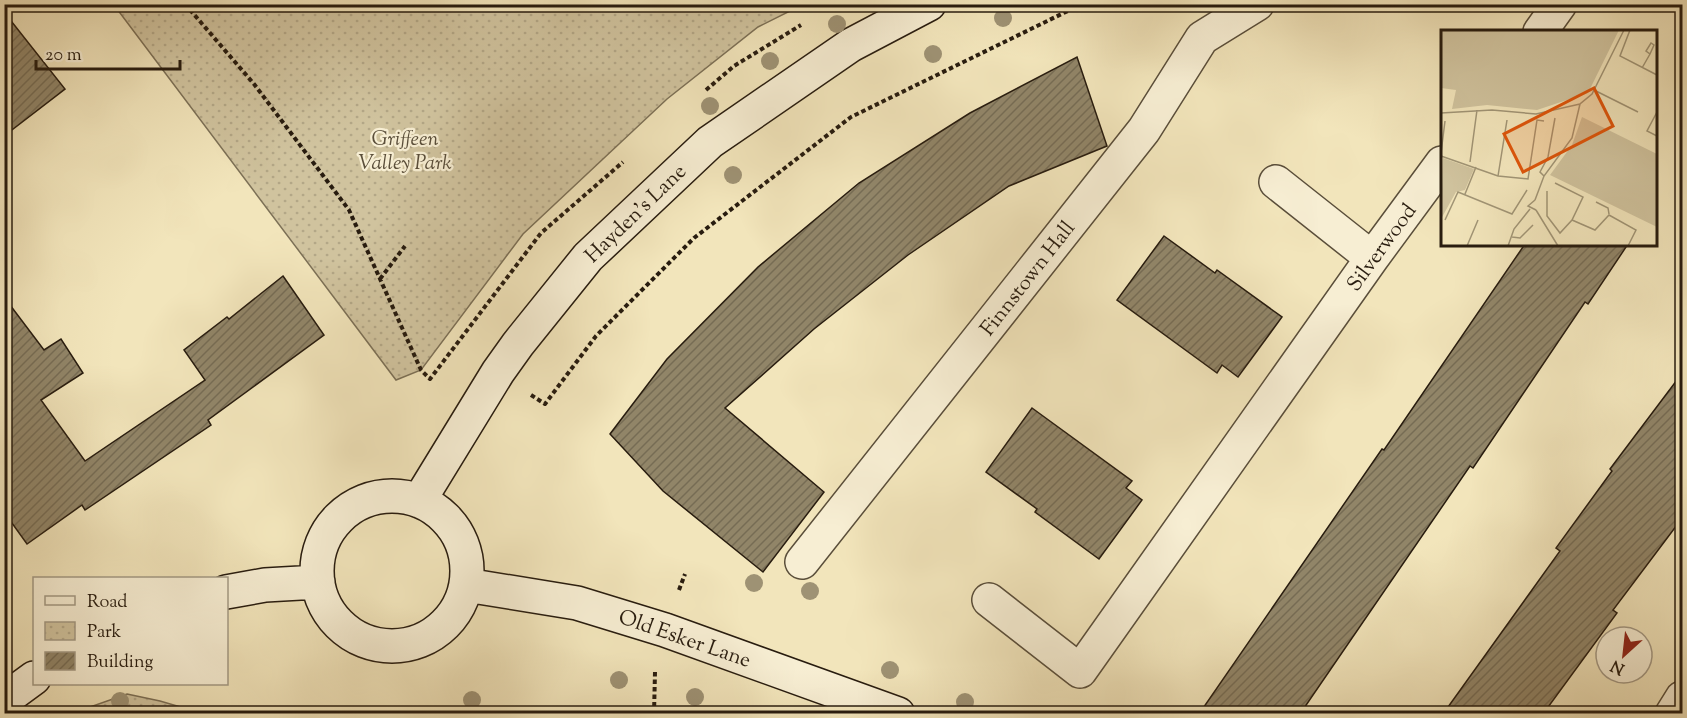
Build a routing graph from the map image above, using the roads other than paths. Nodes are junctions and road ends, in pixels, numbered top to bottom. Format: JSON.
{"nodes":[{"id":1,"x":929,"y":4,"type":"edge"},
{"id":2,"x":1257,"y":4,"type":"edge"},
{"id":3,"x":1560,"y":4,"type":"edge"},
{"id":4,"x":1541,"y":30,"type":"edge"},
{"id":5,"x":1441,"y":166,"type":"edge"},
{"id":6,"x":1276,"y":182,"type":"dead end"},
{"id":7,"x":1372,"y":258,"type":"junction"},
{"id":8,"x":419,"y":501,"type":"junction"},
{"id":9,"x":802,"y":562,"type":"dead end"},
{"id":10,"x":318,"y":582,"type":"junction"},
{"id":11,"x":466,"y":585,"type":"junction"},
{"id":12,"x":228,"y":592,"type":"edge"},
{"id":13,"x":989,"y":600,"type":"dead end"},
{"id":14,"x":1683,"y":698,"type":"edge"},
{"id":15,"x":898,"y":714,"type":"edge"},
{"id":16,"x":1672,"y":714,"type":"edge"}],
"edges":[{"from":1,"to":8,"type":"street","name":"Hayden's Lane"},
{"from":2,"to":9,"type":"street","name":"Finnstown Hall"},
{"from":3,"to":4,"type":"street"},
{"from":5,"to":7,"type":"street","name":"Silverwood"},
{"from":6,"to":7,"type":"street"},
{"from":7,"to":13,"type":"street","name":"Silverwood"},
{"from":8,"to":10,"type":"street"},
{"from":8,"to":11,"type":"street"},
{"from":10,"to":11,"type":"street"},
{"from":10,"to":12,"type":"street"},
{"from":11,"to":15,"type":"street","name":"Old Esker Lane"},
{"from":14,"to":16,"type":"street"}]}
